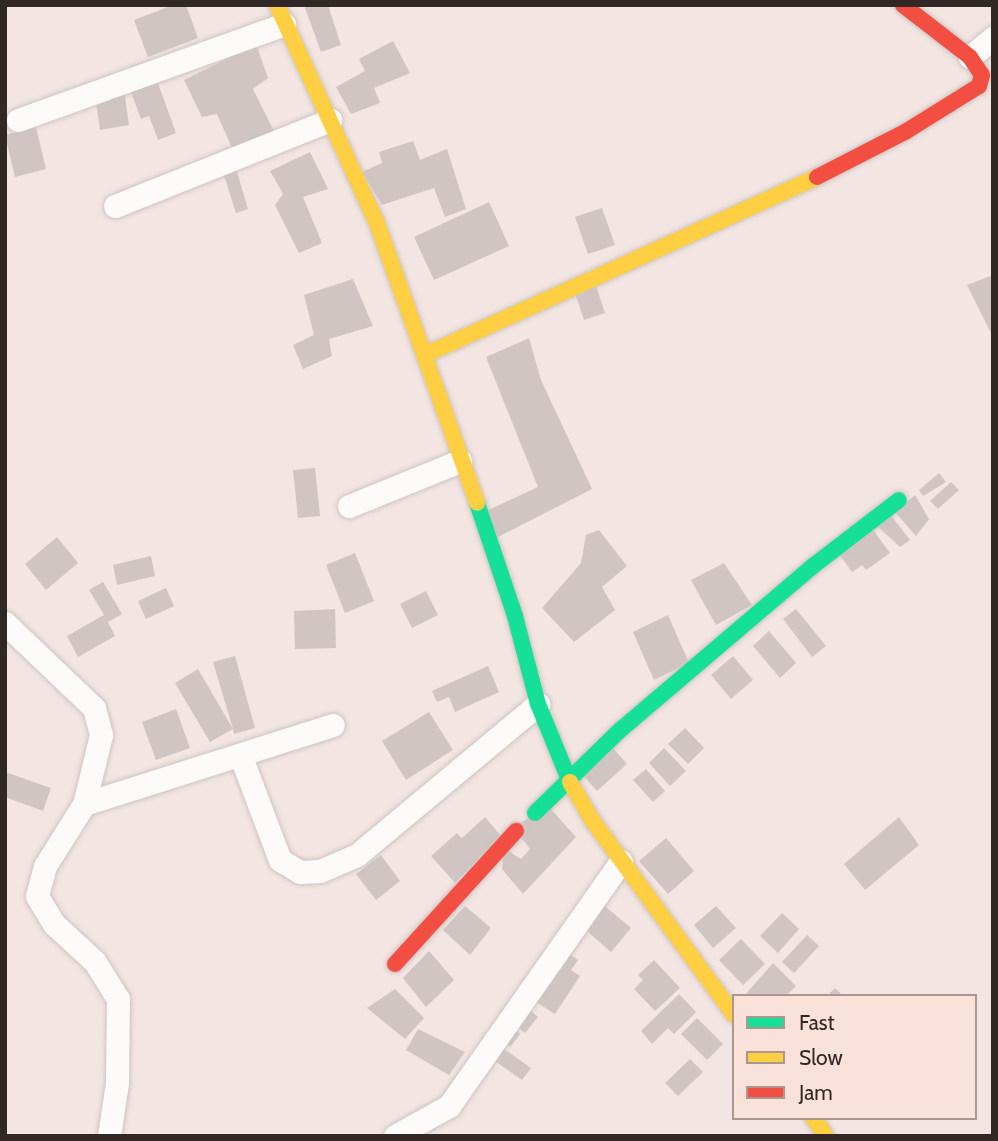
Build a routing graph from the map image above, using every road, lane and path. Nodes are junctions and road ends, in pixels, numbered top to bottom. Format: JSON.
{"nodes":[{"id":1,"x":903,"y":5,"type":"edge"},
{"id":2,"x":280,"y":14,"type":"edge"},
{"id":3,"x":993,"y":38,"type":"edge"},
{"id":4,"x":970,"y":57,"type":"junction"},
{"id":5,"x":18,"y":120,"type":"dead end"},
{"id":6,"x":330,"y":120,"type":"junction"},
{"id":7,"x":115,"y":205,"type":"dead end"},
{"id":8,"x":427,"y":354,"type":"junction"},
{"id":9,"x":460,"y":461,"type":"junction"},
{"id":10,"x":899,"y":500,"type":"dead end"},
{"id":11,"x":349,"y":506,"type":"dead end"},
{"id":12,"x":5,"y":623,"type":"edge"},
{"id":13,"x":538,"y":705,"type":"junction"},
{"id":14,"x":333,"y":724,"type":"dead end"},
{"id":15,"x":241,"y":757,"type":"junction"},
{"id":16,"x":568,"y":777,"type":"junction"},
{"id":17,"x":84,"y":804,"type":"junction"},
{"id":18,"x":535,"y":813,"type":"dead end"},
{"id":19,"x":516,"y":831,"type":"dead end"},
{"id":20,"x":621,"y":861,"type":"junction"},
{"id":21,"x":395,"y":964,"type":"dead end"},
{"id":22,"x":732,"y":1012,"type":"edge"},
{"id":23,"x":814,"y":1120,"type":"edge"},
{"id":24,"x":108,"y":1136,"type":"edge"},
{"id":25,"x":395,"y":1136,"type":"edge"},
{"id":26,"x":826,"y":1136,"type":"edge"}],
"edges":[{"from":1,"to":4,"type":"street"},
{"from":2,"to":5,"type":"street"},
{"from":2,"to":6,"type":"street"},
{"from":3,"to":4,"type":"street"},
{"from":4,"to":8,"type":"street"},
{"from":6,"to":7,"type":"street"},
{"from":6,"to":8,"type":"street"},
{"from":8,"to":9,"type":"street"},
{"from":9,"to":11,"type":"street"},
{"from":9,"to":13,"type":"street"},
{"from":10,"to":16,"type":"street"},
{"from":12,"to":17,"type":"street"},
{"from":13,"to":15,"type":"street"},
{"from":13,"to":16,"type":"street"},
{"from":14,"to":15,"type":"street"},
{"from":15,"to":17,"type":"street"},
{"from":16,"to":18,"type":"street"},
{"from":16,"to":20,"type":"street"},
{"from":17,"to":24,"type":"street"},
{"from":19,"to":21,"type":"street"},
{"from":20,"to":22,"type":"street"},
{"from":20,"to":25,"type":"street"},
{"from":23,"to":26,"type":"street"}]}
